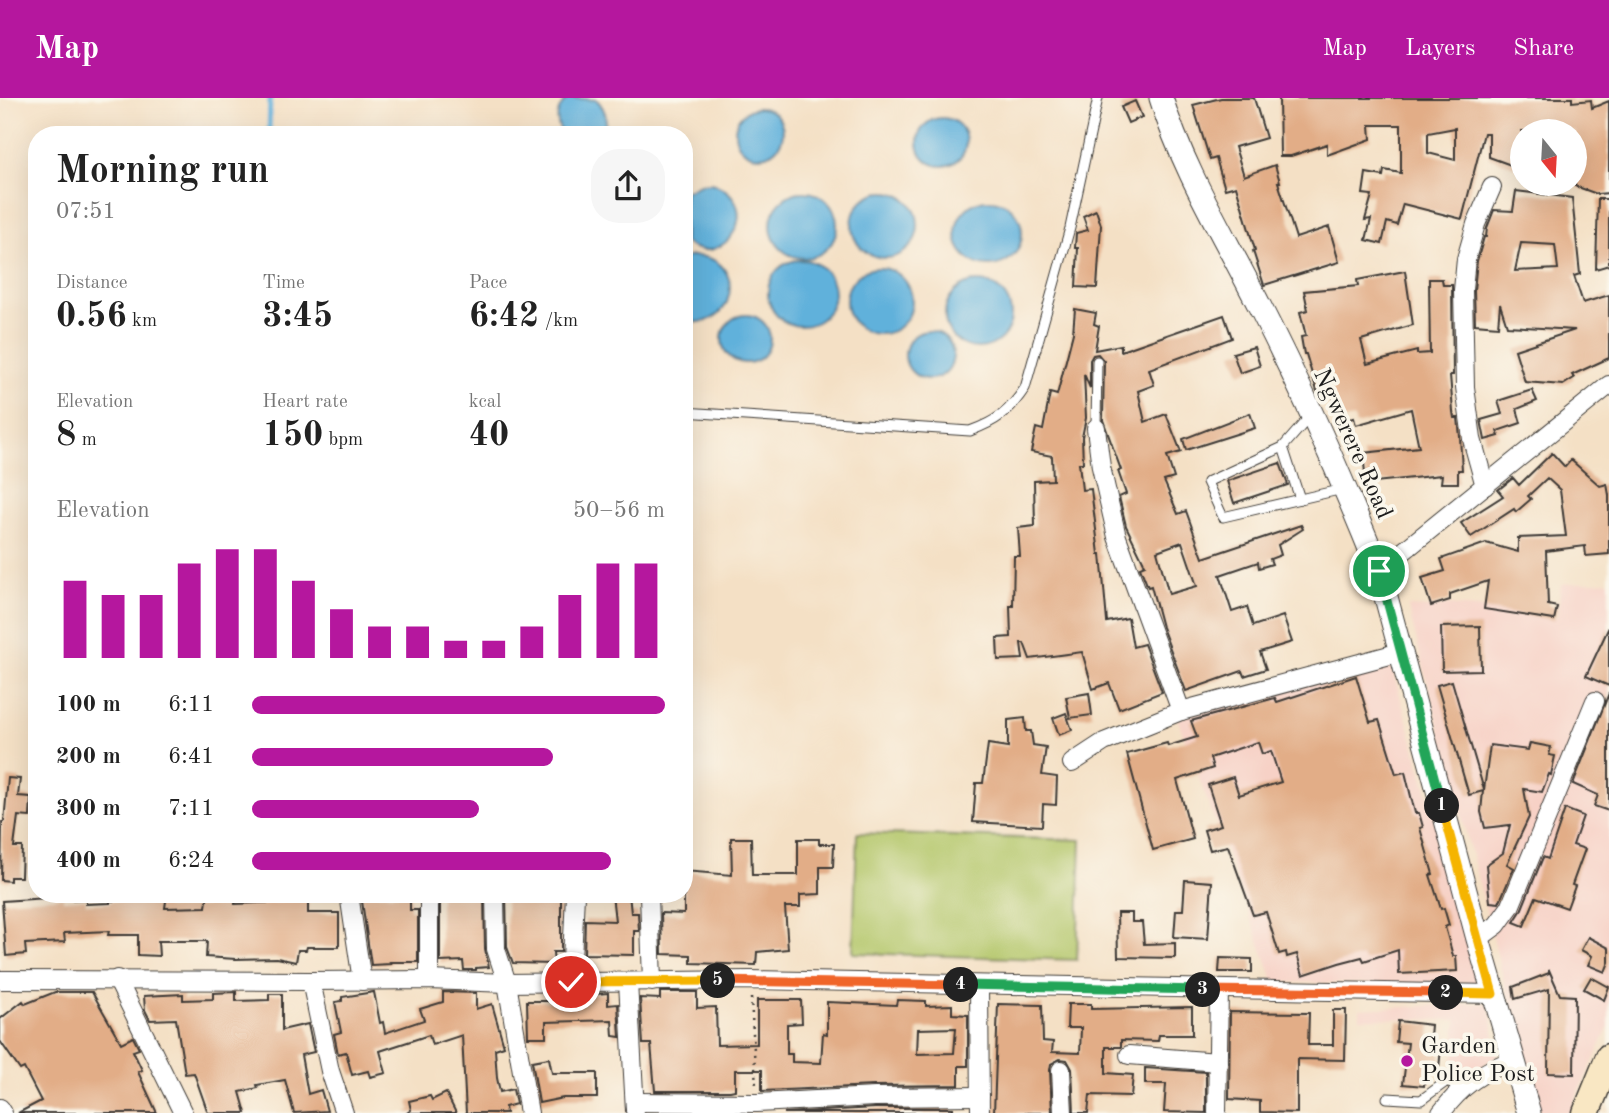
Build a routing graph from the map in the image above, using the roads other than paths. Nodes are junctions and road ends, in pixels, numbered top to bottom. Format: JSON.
{"nodes":[{"id":1,"x":1098,"y":98,"type":"edge"},
{"id":2,"x":1161,"y":98,"type":"edge"},
{"id":3,"x":1492,"y":187,"type":"dead end"},
{"id":4,"x":1097,"y":361,"type":"dead end"},
{"id":5,"x":1609,"y":385,"type":"edge"},
{"id":6,"x":693,"y":413,"type":"edge"},
{"id":7,"x":1311,"y":415,"type":"junction"},
{"id":8,"x":1096,"y":428,"type":"joint"},
{"id":9,"x":1283,"y":447,"type":"junction"},
{"id":10,"x":1485,"y":486,"type":"junction"},
{"id":11,"x":1344,"y":489,"type":"junction"},
{"id":12,"x":1300,"y":499,"type":"junction"},
{"id":13,"x":1379,"y":571,"type":"junction"},
{"id":14,"x":1401,"y":652,"type":"junction"},
{"id":15,"x":1595,"y":701,"type":"dead end"},
{"id":16,"x":1181,"y":711,"type":"junction"},
{"id":17,"x":1072,"y":763,"type":"dead end"},
{"id":18,"x":350,"y":903,"type":"edge"},
{"id":19,"x":429,"y":903,"type":"edge"},
{"id":20,"x":495,"y":903,"type":"edge"},
{"id":21,"x":575,"y":903,"type":"edge"},
{"id":22,"x":649,"y":903,"type":"edge"},
{"id":23,"x":1478,"y":939,"type":"junction"},
{"id":24,"x":117,"y":979,"type":"junction"},
{"id":25,"x":0,"y":980,"type":"edge"},
{"id":26,"x":429,"y":980,"type":"junction"},
{"id":27,"x":311,"y":981,"type":"junction"},
{"id":28,"x":362,"y":981,"type":"junction"},
{"id":29,"x":571,"y":982,"type":"junction"},
{"id":30,"x":628,"y":982,"type":"junction"},
{"id":31,"x":652,"y":982,"type":"junction"},
{"id":32,"x":507,"y":983,"type":"junction"},
{"id":33,"x":979,"y":986,"type":"junction"},
{"id":34,"x":1219,"y":990,"type":"junction"},
{"id":35,"x":1493,"y":994,"type":"junction"},
{"id":36,"x":1129,"y":1055,"type":"dead end"},
{"id":37,"x":1609,"y":1057,"type":"edge"},
{"id":38,"x":1513,"y":1060,"type":"junction"},
{"id":39,"x":1218,"y":1062,"type":"junction"},
{"id":40,"x":1061,"y":1070,"type":"dead end"},
{"id":41,"x":1462,"y":1090,"type":"junction"},
{"id":42,"x":1387,"y":1098,"type":"dead end"},
{"id":43,"x":980,"y":1104,"type":"edge"},
{"id":44,"x":635,"y":1107,"type":"edge"},
{"id":45,"x":0,"y":1108,"type":"edge"},
{"id":46,"x":757,"y":1108,"type":"edge"},
{"id":47,"x":1444,"y":1112,"type":"edge"},
{"id":48,"x":3,"y":1113,"type":"edge"},
{"id":49,"x":183,"y":1113,"type":"edge"},
{"id":50,"x":344,"y":1113,"type":"edge"},
{"id":51,"x":529,"y":1113,"type":"edge"},
{"id":52,"x":1063,"y":1113,"type":"edge"},
{"id":53,"x":1217,"y":1113,"type":"edge"},
{"id":54,"x":1529,"y":1113,"type":"edge"},
{"id":55,"x":1586,"y":1113,"type":"edge"}],
"edges":[{"from":1,"to":6,"type":"lane"},
{"from":2,"to":7,"type":"street","name":"Ngwerere Road"},
{"from":3,"to":10,"type":"street"},
{"from":4,"to":8,"type":"lane"},
{"from":5,"to":10,"type":"street"},
{"from":7,"to":9,"type":"lane"},
{"from":7,"to":11,"type":"street","name":"Ngwerere Road"},
{"from":8,"to":16,"type":"street"},
{"from":9,"to":12,"type":"lane"},
{"from":9,"to":12,"type":"lane"},
{"from":10,"to":13,"type":"street"},
{"from":11,"to":12,"type":"lane"},
{"from":11,"to":13,"type":"street","name":"Ngwerere Road"},
{"from":13,"to":14,"type":"street","name":"Ngwerere Road"},
{"from":14,"to":16,"type":"street"},
{"from":14,"to":23,"type":"street","name":"Ngwerere Road"},
{"from":15,"to":23,"type":"street"},
{"from":16,"to":17,"type":"street"},
{"from":18,"to":28,"type":"street"},
{"from":19,"to":26,"type":"street"},
{"from":20,"to":32,"type":"street"},
{"from":21,"to":29,"type":"street"},
{"from":22,"to":31,"type":"street"},
{"from":23,"to":35,"type":"street","name":"Ngwerere Road"},
{"from":24,"to":25,"type":"street"},
{"from":24,"to":27,"type":"street"},
{"from":24,"to":49,"type":"street"},
{"from":26,"to":28,"type":"street"},
{"from":26,"to":32,"type":"street"},
{"from":27,"to":28,"type":"street"},
{"from":27,"to":50,"type":"street"},
{"from":29,"to":30,"type":"street"},
{"from":29,"to":32,"type":"street"},
{"from":30,"to":31,"type":"street"},
{"from":30,"to":44,"type":"street"},
{"from":31,"to":33,"type":"street"},
{"from":32,"to":51,"type":"street"},
{"from":33,"to":34,"type":"street"},
{"from":33,"to":43,"type":"street"},
{"from":34,"to":35,"type":"street"},
{"from":34,"to":39,"type":"street"},
{"from":35,"to":38,"type":"street","name":"Ngwerere Road"},
{"from":36,"to":39,"type":"street"},
{"from":37,"to":55,"type":"main road"},
{"from":38,"to":41,"type":"street"},
{"from":38,"to":54,"type":"street","name":"Ngwerere Road"},
{"from":39,"to":53,"type":"street"},
{"from":40,"to":52,"type":"street"},
{"from":41,"to":42,"type":"lane"},
{"from":41,"to":47,"type":"street"},
{"from":43,"to":46,"type":"street"},
{"from":44,"to":46,"type":"street"},
{"from":45,"to":48,"type":"street"}]}
